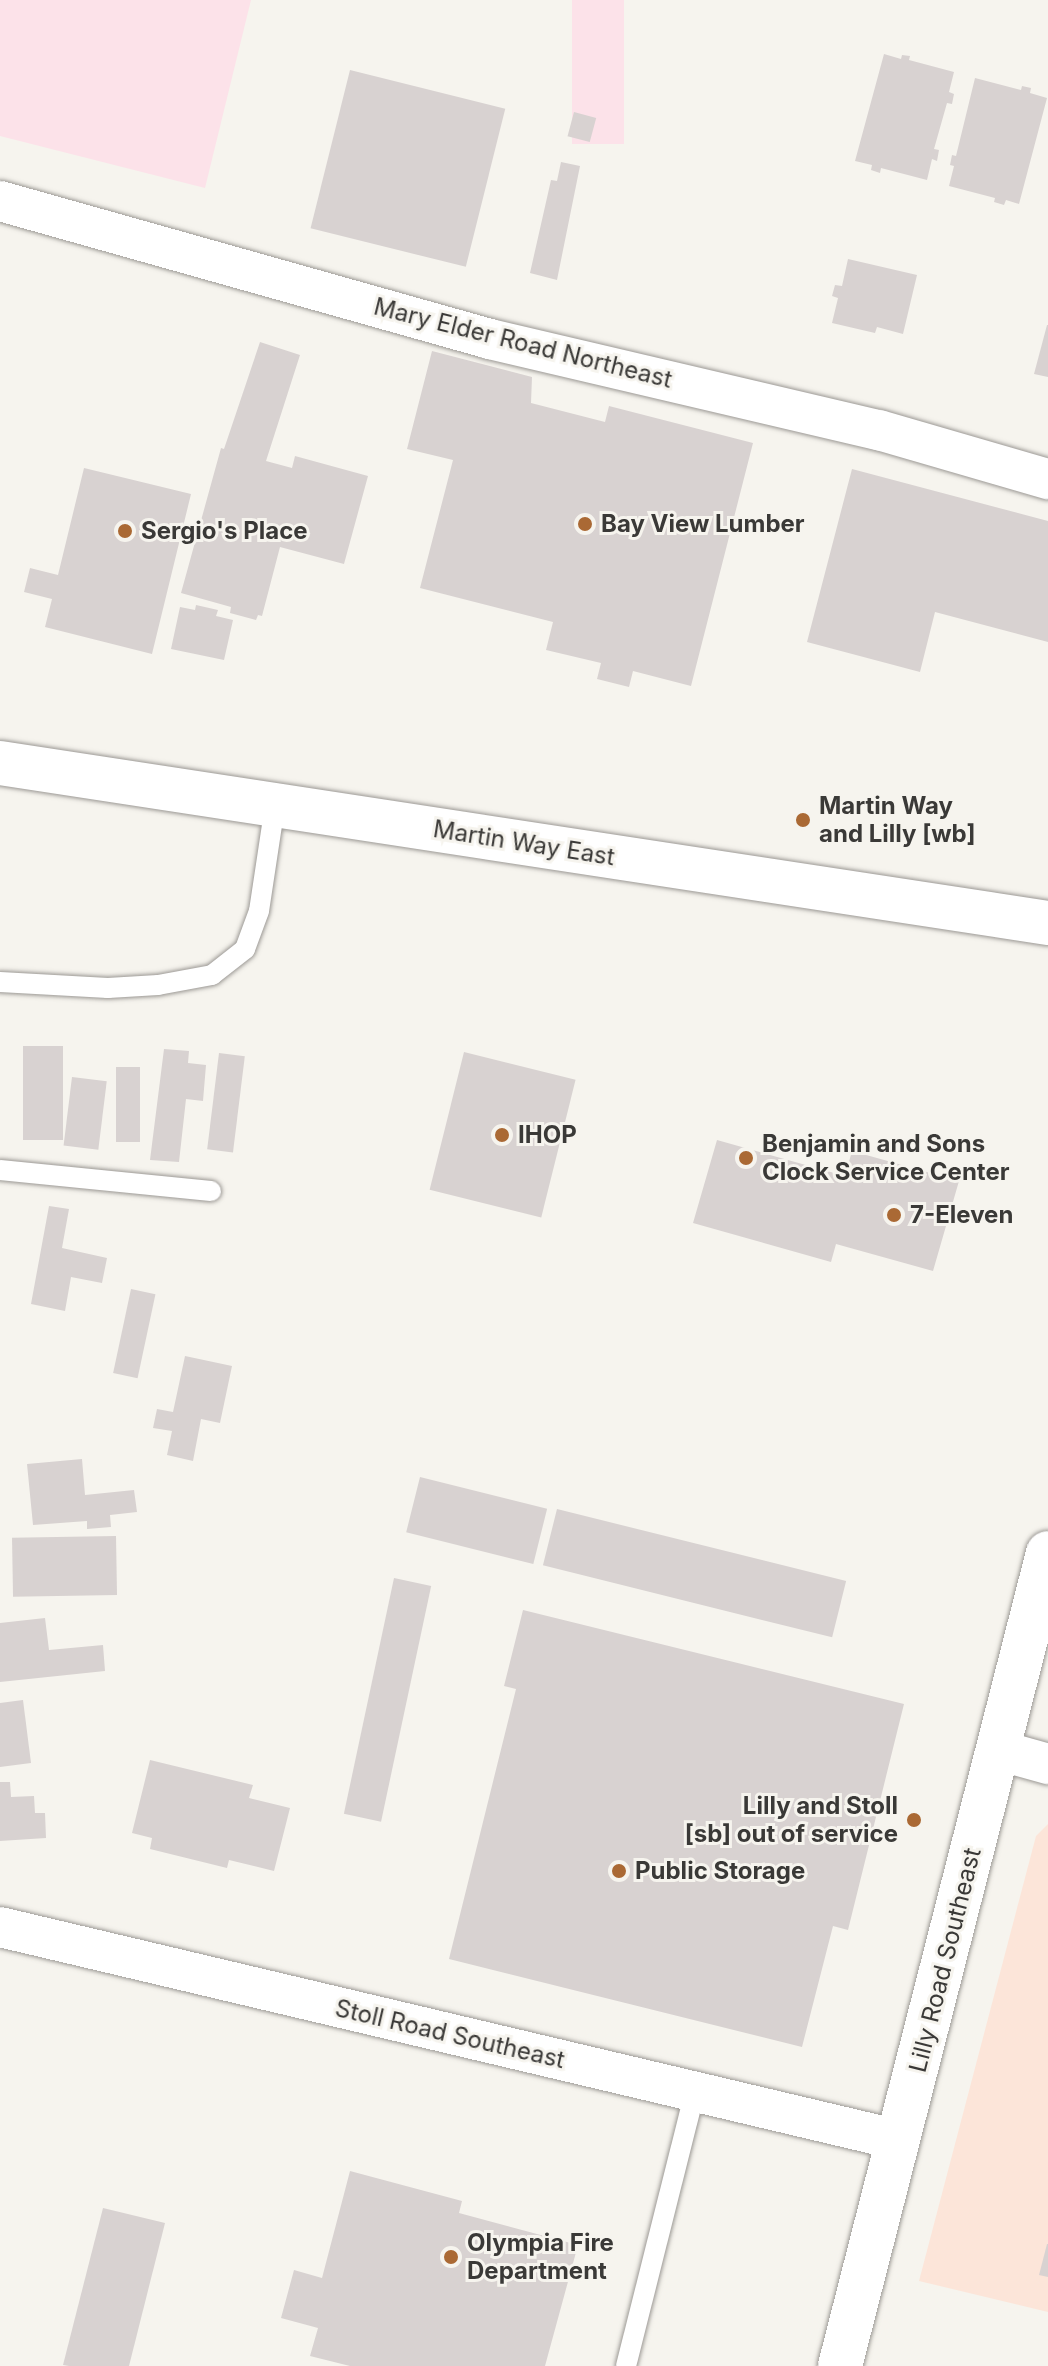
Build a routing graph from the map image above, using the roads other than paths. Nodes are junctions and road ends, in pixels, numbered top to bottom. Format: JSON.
{"nodes":[{"id":1,"x":0,"y":201,"type":"edge"},
{"id":2,"x":1048,"y":479,"type":"edge"},
{"id":3,"x":0,"y":763,"type":"edge"},
{"id":4,"x":275,"y":805,"type":"junction"},
{"id":5,"x":1048,"y":923,"type":"edge"},
{"id":6,"x":0,"y":982,"type":"edge"},
{"id":7,"x":0,"y":1170,"type":"edge"},
{"id":8,"x":211,"y":1191,"type":"dead end"},
{"id":9,"x":1048,"y":1553,"type":"edge"},
{"id":10,"x":998,"y":1750,"type":"junction"},
{"id":11,"x":1048,"y":1764,"type":"edge"},
{"id":12,"x":0,"y":1927,"type":"edge"},
{"id":13,"x":695,"y":2092,"type":"junction"},
{"id":14,"x":899,"y":2140,"type":"junction"},
{"id":15,"x":626,"y":2366,"type":"edge"},
{"id":16,"x":840,"y":2366,"type":"edge"}],
"edges":[{"from":1,"to":2,"type":"street","name":"Mary Elder Road Northeast"},
{"from":3,"to":4,"type":"main road","name":"Martin Way East"},
{"from":4,"to":5,"type":"main road","name":"Martin Way East"},
{"from":4,"to":6,"type":"lane"},
{"from":7,"to":8,"type":"lane"},
{"from":9,"to":10,"type":"main road","name":"Lilly Road Southeast"},
{"from":10,"to":11,"type":"street"},
{"from":10,"to":14,"type":"main road","name":"Lilly Road Southeast"},
{"from":12,"to":13,"type":"street","name":"Stoll Road Southeast"},
{"from":13,"to":14,"type":"street","name":"Stoll Road Southeast"},
{"from":13,"to":15,"type":"lane"},
{"from":14,"to":16,"type":"main road","name":"Lilly Road Southeast"}]}
